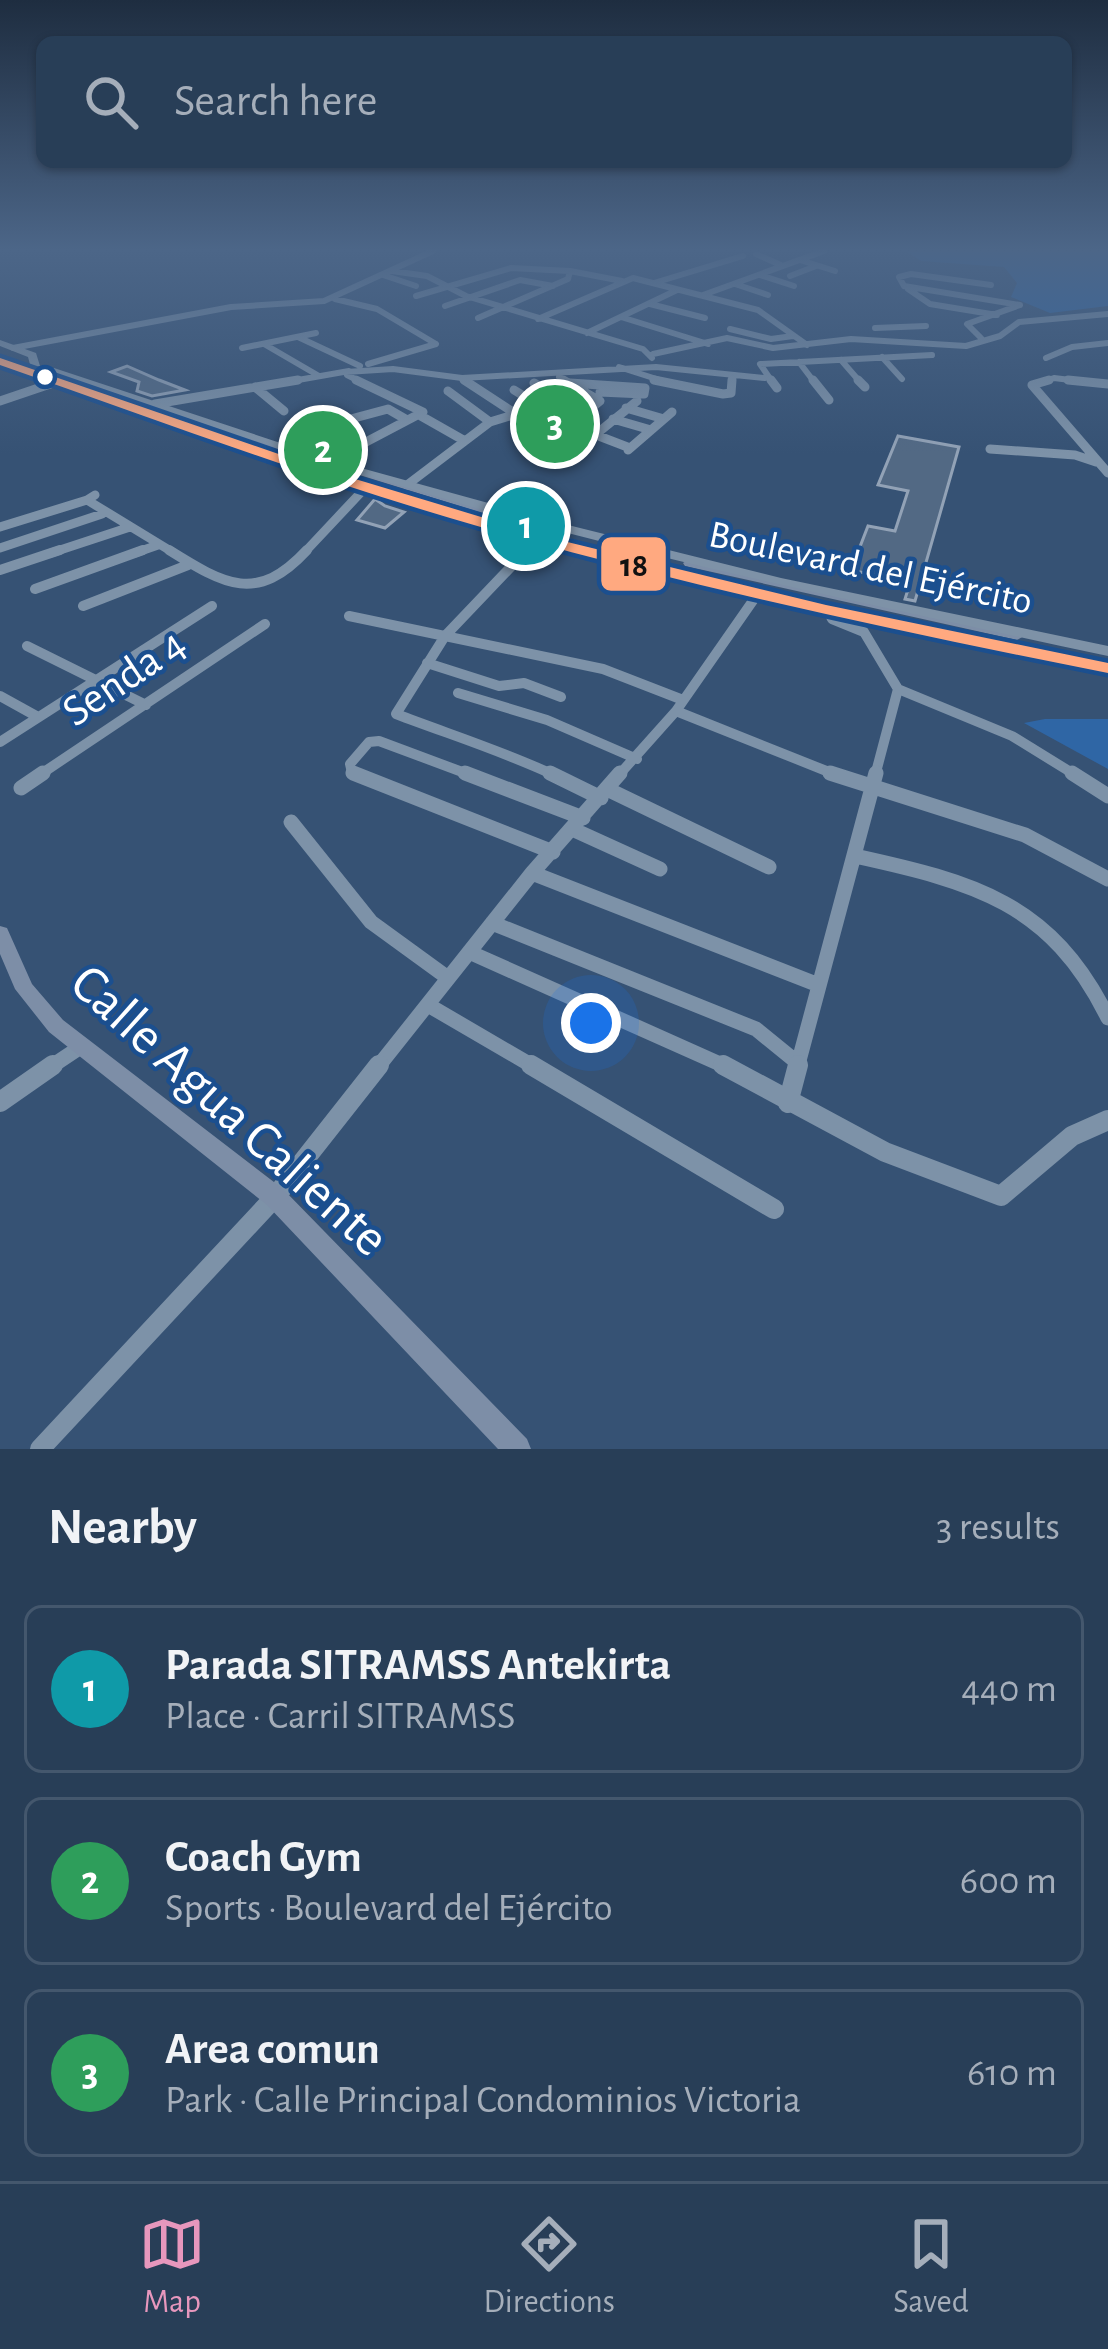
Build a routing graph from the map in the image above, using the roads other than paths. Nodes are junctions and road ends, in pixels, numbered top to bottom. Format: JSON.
{"nodes":[{"id":1,"x":171,"y":319,"type":"edge"},
{"id":2,"x":393,"y":319,"type":"edge"},
{"id":3,"x":534,"y":319,"type":"edge"},
{"id":4,"x":541,"y":319,"type":"edge"},
{"id":5,"x":617,"y":319,"type":"edge"},
{"id":6,"x":625,"y":319,"type":"edge"},
{"id":7,"x":770,"y":319,"type":"edge"},
{"id":8,"x":985,"y":319,"type":"edge"},
{"id":9,"x":1057,"y":319,"type":"edge"},
{"id":10,"x":538,"y":320,"type":"junction"},
{"id":11,"x":891,"y":320,"type":"dead end"},
{"id":12,"x":926,"y":326,"type":"dead end"},
{"id":13,"x":875,"y":328,"type":"junction"},
{"id":14,"x":730,"y":329,"type":"dead end"},
{"id":15,"x":316,"y":333,"type":"dead end"},
{"id":16,"x":586,"y":334,"type":"junction"},
{"id":17,"x":795,"y":336,"type":"junction"},
{"id":18,"x":298,"y":338,"type":"junction"},
{"id":19,"x":981,"y":338,"type":"junction"},
{"id":20,"x":855,"y":339,"type":"junction"},
{"id":21,"x":49,"y":342,"type":"junction"},
{"id":22,"x":0,"y":343,"type":"edge"},
{"id":23,"x":1108,"y":343,"type":"edge"},
{"id":24,"x":263,"y":344,"type":"junction"},
{"id":25,"x":709,"y":344,"type":"junction"},
{"id":26,"x":809,"y":346,"type":"junction"},
{"id":27,"x":13,"y":347,"type":"junction"},
{"id":28,"x":242,"y":348,"type":"dead end"},
{"id":29,"x":653,"y":354,"type":"junction"},
{"id":30,"x":932,"y":355,"type":"dead end"},
{"id":31,"x":0,"y":357,"type":"edge"},
{"id":32,"x":882,"y":358,"type":"junction"},
{"id":33,"x":1046,"y":358,"type":"dead end"},
{"id":34,"x":841,"y":360,"type":"junction"},
{"id":35,"x":799,"y":362,"type":"junction"},
{"id":36,"x":38,"y":363,"type":"junction"},
{"id":37,"x":360,"y":366,"type":"junction"},
{"id":38,"x":618,"y":367,"type":"junction"},
{"id":39,"x":656,"y":367,"type":"junction"},
{"id":40,"x":343,"y":373,"type":"junction"},
{"id":41,"x":320,"y":376,"type":"junction"},
{"id":42,"x":559,"y":377,"type":"dead end"},
{"id":43,"x":732,"y":377,"type":"junction"},
{"id":44,"x":462,"y":378,"type":"junction"},
{"id":45,"x":765,"y":378,"type":"junction"},
{"id":46,"x":902,"y":380,"type":"dead end"},
{"id":47,"x":65,"y":383,"type":"junction"},
{"id":48,"x":534,"y":383,"type":"dead end"},
{"id":49,"x":569,"y":383,"type":"junction"},
{"id":50,"x":1108,"y":384,"type":"edge"},
{"id":51,"x":254,"y":387,"type":"junction"},
{"id":52,"x":865,"y":387,"type":"dead end"},
{"id":53,"x":777,"y":388,"type":"dead end"},
{"id":54,"x":514,"y":390,"type":"dead end"},
{"id":55,"x":448,"y":392,"type":"dead end"},
{"id":56,"x":600,"y":392,"type":"dead end"},
{"id":57,"x":0,"y":400,"type":"edge"},
{"id":58,"x":637,"y":400,"type":"dead end"},
{"id":59,"x":829,"y":400,"type":"dead end"},
{"id":60,"x":154,"y":404,"type":"junction"},
{"id":61,"x":589,"y":410,"type":"junction"},
{"id":62,"x":284,"y":411,"type":"dead end"},
{"id":63,"x":619,"y":414,"type":"junction"},
{"id":64,"x":517,"y":415,"type":"junction"},
{"id":65,"x":421,"y":416,"type":"junction"},
{"id":66,"x":347,"y":420,"type":"dead end"},
{"id":67,"x":406,"y":420,"type":"junction"},
{"id":68,"x":527,"y":422,"type":"dead end"},
{"id":69,"x":487,"y":425,"type":"junction"},
{"id":70,"x":570,"y":425,"type":"junction"},
{"id":71,"x":651,"y":430,"type":"junction"},
{"id":72,"x":595,"y":435,"type":"junction"},
{"id":73,"x":465,"y":441,"type":"junction"},
{"id":74,"x":990,"y":449,"type":"dead end"},
{"id":75,"x":328,"y":462,"type":"junction"},
{"id":76,"x":1106,"y":469,"type":"edge"},
{"id":77,"x":407,"y":485,"type":"junction"},
{"id":78,"x":365,"y":488,"type":"junction"},
{"id":79,"x":102,"y":514,"type":"junction"},
{"id":80,"x":131,"y":526,"type":"junction"},
{"id":81,"x":0,"y":527,"type":"edge"},
{"id":82,"x":540,"y":537,"type":"junction"},
{"id":83,"x":158,"y":545,"type":"junction"},
{"id":84,"x":0,"y":548,"type":"edge"},
{"id":85,"x":188,"y":565,"type":"junction"},
{"id":86,"x":0,"y":570,"type":"edge"},
{"id":87,"x":35,"y":589,"type":"dead end"},
{"id":88,"x":759,"y":592,"type":"junction"},
{"id":89,"x":82,"y":606,"type":"dead end"},
{"id":90,"x":212,"y":606,"type":"dead end"},
{"id":91,"x":827,"y":608,"type":"junction"},
{"id":92,"x":349,"y":616,"type":"dead end"},
{"id":93,"x":265,"y":624,"type":"dead end"},
{"id":94,"x":445,"y":635,"type":"junction"},
{"id":95,"x":27,"y":646,"type":"dead end"},
{"id":96,"x":1108,"y":652,"type":"edge"},
{"id":97,"x":428,"y":663,"type":"junction"},
{"id":98,"x":1108,"y":667,"type":"edge"},
{"id":99,"x":96,"y":680,"type":"junction"},
{"id":100,"x":898,"y":689,"type":"junction"},
{"id":101,"x":458,"y":693,"type":"dead end"},
{"id":102,"x":0,"y":697,"type":"edge"},
{"id":103,"x":562,"y":698,"type":"dead end"},
{"id":104,"x":146,"y":705,"type":"junction"},
{"id":105,"x":679,"y":706,"type":"junction"},
{"id":106,"x":38,"y":717,"type":"junction"},
{"id":107,"x":0,"y":742,"type":"edge"},
{"id":108,"x":637,"y":759,"type":"junction"},
{"id":109,"x":872,"y":784,"type":"junction"},
{"id":110,"x":21,"y":788,"type":"dead end"},
{"id":111,"x":605,"y":794,"type":"junction"},
{"id":112,"x":1108,"y":796,"type":"edge"},
{"id":113,"x":291,"y":822,"type":"dead end"},
{"id":114,"x":577,"y":823,"type":"junction"},
{"id":115,"x":554,"y":852,"type":"junction"},
{"id":116,"x":855,"y":856,"type":"junction"},
{"id":117,"x":769,"y":866,"type":"dead end"},
{"id":118,"x":660,"y":868,"type":"dead end"},
{"id":119,"x":532,"y":874,"type":"junction"},
{"id":120,"x":1108,"y":879,"type":"edge"},
{"id":121,"x":492,"y":923,"type":"junction"},
{"id":122,"x":2,"y":942,"type":"edge"},
{"id":123,"x":470,"y":952,"type":"junction"},
{"id":124,"x":448,"y":978,"type":"junction"},
{"id":125,"x":817,"y":984,"type":"junction"},
{"id":126,"x":428,"y":1005,"type":"junction"},
{"id":127,"x":1108,"y":1018,"type":"edge"},
{"id":128,"x":80,"y":1048,"type":"junction"},
{"id":129,"x":799,"y":1064,"type":"junction"},
{"id":130,"x":0,"y":1081,"type":"edge"},
{"id":131,"x":17,"y":1091,"type":"junction"},
{"id":132,"x":0,"y":1102,"type":"edge"},
{"id":133,"x":788,"y":1103,"type":"junction"},
{"id":134,"x":1108,"y":1120,"type":"edge"},
{"id":135,"x":275,"y":1197,"type":"junction"},
{"id":136,"x":774,"y":1209,"type":"dead end"},
{"id":137,"x":40,"y":1449,"type":"edge"},
{"id":138,"x":517,"y":1449,"type":"edge"}],
"edges":[{"from":1,"to":21,"type":"street"},
{"from":2,"to":37,"type":"street"},
{"from":3,"to":10,"type":"street"},
{"from":4,"to":10,"type":"street"},
{"from":5,"to":16,"type":"street"},
{"from":6,"to":25,"type":"street"},
{"from":7,"to":17,"type":"street"},
{"from":8,"to":19,"type":"street"},
{"from":9,"to":19,"type":"street"},
{"from":10,"to":16,"type":"street"},
{"from":11,"to":13,"type":"street"},
{"from":12,"to":13,"type":"street"},
{"from":13,"to":20,"type":"street"},
{"from":14,"to":17,"type":"street"},
{"from":15,"to":18,"type":"street"},
{"from":16,"to":29,"type":"street"},
{"from":17,"to":26,"type":"street"},
{"from":18,"to":24,"type":"street"},
{"from":18,"to":37,"type":"street"},
{"from":19,"to":20,"type":"street"},
{"from":20,"to":26,"type":"street"},
{"from":21,"to":27,"type":"street"},
{"from":21,"to":36,"type":"street"},
{"from":22,"to":27,"type":"highway"},
{"from":23,"to":33,"type":"street"},
{"from":24,"to":28,"type":"street"},
{"from":24,"to":41,"type":"street"},
{"from":25,"to":26,"type":"street"},
{"from":25,"to":29,"type":"street"},
{"from":27,"to":36,"type":"highway"},
{"from":29,"to":39,"type":"street"},
{"from":30,"to":32,"type":"street"},
{"from":31,"to":36,"type":"highway","name":"Boulevard del Ejército"},
{"from":31,"to":47,"type":"highway","name":"Boulevard del Ejército"},
{"from":32,"to":34,"type":"street"},
{"from":32,"to":46,"type":"street"},
{"from":34,"to":35,"type":"street"},
{"from":34,"to":52,"type":"street"},
{"from":35,"to":45,"type":"street"},
{"from":35,"to":59,"type":"street"},
{"from":36,"to":47,"type":"main road"},
{"from":36,"to":60,"type":"highway","name":"Boulevard del Ejército"},
{"from":37,"to":40,"type":"street"},
{"from":38,"to":39,"type":"street"},
{"from":38,"to":43,"type":"street"},
{"from":38,"to":44,"type":"street"},
{"from":39,"to":43,"type":"street"},
{"from":40,"to":41,"type":"street"},
{"from":40,"to":44,"type":"street"},
{"from":40,"to":65,"type":"street"},
{"from":41,"to":51,"type":"street"},
{"from":42,"to":49,"type":"street"},
{"from":43,"to":45,"type":"street"},
{"from":44,"to":64,"type":"street"},
{"from":45,"to":53,"type":"street"},
{"from":47,"to":57,"type":"street"},
{"from":47,"to":78,"type":"highway","name":"Boulevard del Ejército"},
{"from":47,"to":96,"type":"main road"},
{"from":47,"to":98,"type":"main road"},
{"from":48,"to":61,"type":"street"},
{"from":49,"to":56,"type":"street"},
{"from":49,"to":61,"type":"street"},
{"from":50,"to":76,"type":"street"},
{"from":51,"to":60,"type":"street"},
{"from":51,"to":62,"type":"street"},
{"from":54,"to":70,"type":"street"},
{"from":55,"to":69,"type":"street"},
{"from":58,"to":63,"type":"street"},
{"from":60,"to":75,"type":"highway","name":"Boulevard del Ejército"},
{"from":61,"to":63,"type":"street"},
{"from":61,"to":70,"type":"street"},
{"from":63,"to":71,"type":"street"},
{"from":63,"to":71,"type":"street"},
{"from":63,"to":72,"type":"street"},
{"from":64,"to":68,"type":"street"},
{"from":64,"to":69,"type":"street"},
{"from":64,"to":70,"type":"street"},
{"from":65,"to":67,"type":"street"},
{"from":65,"to":73,"type":"street"},
{"from":66,"to":67,"type":"street"},
{"from":67,"to":75,"type":"street"},
{"from":69,"to":73,"type":"street"},
{"from":70,"to":72,"type":"street"},
{"from":71,"to":72,"type":"street"},
{"from":73,"to":77,"type":"street"},
{"from":74,"to":76,"type":"street"},
{"from":75,"to":77,"type":"highway","name":"Boulevard del Ejército"},
{"from":77,"to":96,"type":"highway","name":"Boulevard del Ejército"},
{"from":78,"to":82,"type":"highway","name":"Boulevard del Ejército"},
{"from":78,"to":85,"type":"street"},
{"from":79,"to":80,"type":"street"},
{"from":79,"to":81,"type":"street"},
{"from":79,"to":84,"type":"street"},
{"from":80,"to":83,"type":"street"},
{"from":80,"to":86,"type":"street"},
{"from":82,"to":88,"type":"highway","name":"Boulevard del Ejército"},
{"from":82,"to":94,"type":"street"},
{"from":83,"to":85,"type":"street"},
{"from":83,"to":87,"type":"street"},
{"from":85,"to":89,"type":"street"},
{"from":88,"to":91,"type":"highway","name":"Boulevard del Ejército"},
{"from":88,"to":105,"type":"street"},
{"from":90,"to":99,"type":"street"},
{"from":91,"to":98,"type":"highway","name":"Boulevard del Ejército"},
{"from":91,"to":100,"type":"street"},
{"from":92,"to":94,"type":"street"},
{"from":93,"to":104,"type":"street","name":"Senda 4"},
{"from":94,"to":97,"type":"street"},
{"from":94,"to":105,"type":"street"},
{"from":95,"to":99,"type":"street"},
{"from":97,"to":103,"type":"street"},
{"from":97,"to":111,"type":"street"},
{"from":99,"to":104,"type":"street"},
{"from":99,"to":106,"type":"street"},
{"from":100,"to":109,"type":"street"},
{"from":100,"to":112,"type":"street"},
{"from":101,"to":108,"type":"street"},
{"from":102,"to":106,"type":"street"},
{"from":104,"to":110,"type":"street","name":"Senda 4"},
{"from":105,"to":108,"type":"street"},
{"from":105,"to":109,"type":"street"},
{"from":106,"to":107,"type":"street"},
{"from":108,"to":111,"type":"street"},
{"from":109,"to":116,"type":"street"},
{"from":109,"to":120,"type":"street"},
{"from":111,"to":114,"type":"street"},
{"from":111,"to":117,"type":"street"},
{"from":113,"to":124,"type":"street"},
{"from":114,"to":115,"type":"street"},
{"from":114,"to":115,"type":"street"},
{"from":114,"to":118,"type":"street"},
{"from":115,"to":119,"type":"street"},
{"from":116,"to":125,"type":"street"},
{"from":116,"to":127,"type":"street"},
{"from":119,"to":121,"type":"street"},
{"from":119,"to":125,"type":"street"},
{"from":121,"to":123,"type":"street"},
{"from":121,"to":129,"type":"street"},
{"from":122,"to":128,"type":"main road","name":"Calle Agua Caliente"},
{"from":123,"to":124,"type":"street"},
{"from":123,"to":133,"type":"street"},
{"from":124,"to":126,"type":"street"},
{"from":125,"to":129,"type":"street"},
{"from":126,"to":135,"type":"street"},
{"from":126,"to":136,"type":"street"},
{"from":128,"to":131,"type":"street"},
{"from":128,"to":135,"type":"main road","name":"Calle Agua Caliente"},
{"from":129,"to":133,"type":"street"},
{"from":130,"to":131,"type":"street"},
{"from":131,"to":132,"type":"street"},
{"from":133,"to":134,"type":"street"},
{"from":135,"to":137,"type":"street"},
{"from":135,"to":138,"type":"main road","name":"Calle Agua Caliente"}]}
